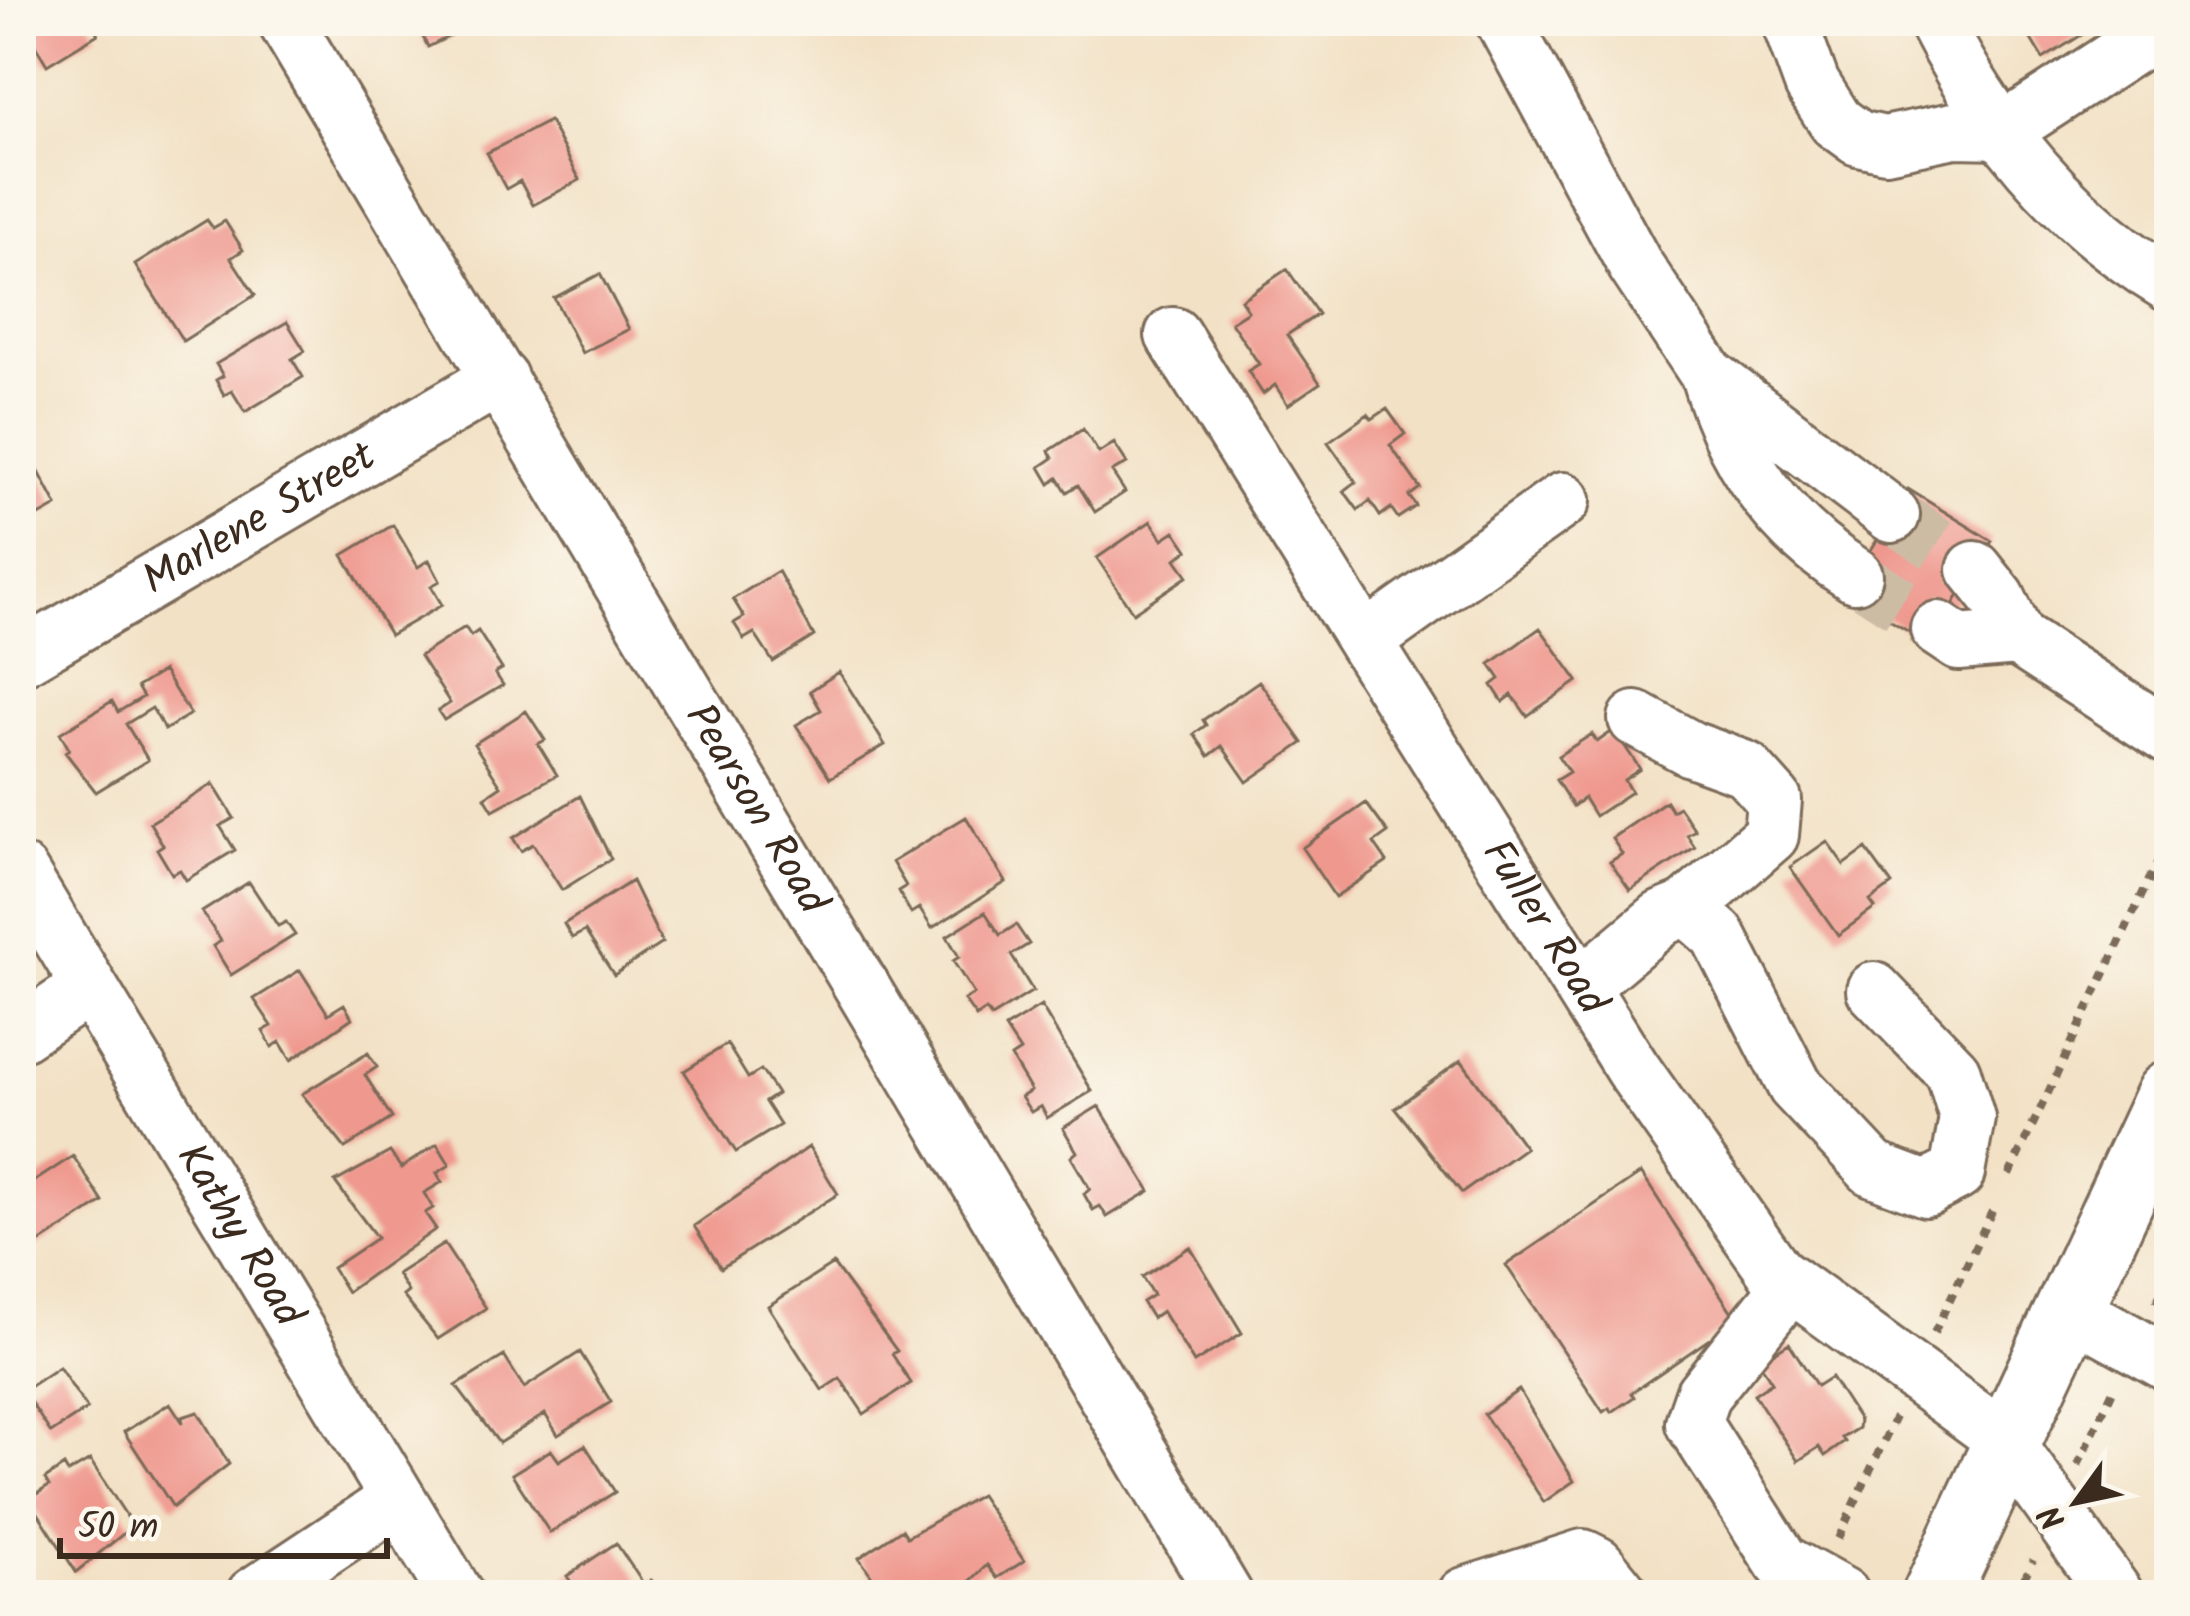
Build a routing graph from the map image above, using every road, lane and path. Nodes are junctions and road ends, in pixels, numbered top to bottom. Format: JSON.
{"nodes":[{"id":1,"x":285,"y":21,"type":"edge"},
{"id":2,"x":1503,"y":21,"type":"edge"},
{"id":3,"x":1789,"y":21,"type":"edge"},
{"id":4,"x":1935,"y":21,"type":"edge"},
{"id":5,"x":2169,"y":23,"type":"edge"},
{"id":6,"x":2003,"y":131,"type":"junction"},
{"id":7,"x":2169,"y":284,"type":"edge"},
{"id":8,"x":1173,"y":335,"type":"dead end"},
{"id":9,"x":1708,"y":375,"type":"junction"},
{"id":10,"x":500,"y":379,"type":"junction"},
{"id":11,"x":1563,"y":500,"type":"dead end"},
{"id":12,"x":1892,"y":515,"type":"tunnel mouth"},
{"id":13,"x":1975,"y":569,"type":"tunnel mouth"},
{"id":14,"x":1855,"y":575,"type":"tunnel mouth"},
{"id":15,"x":1938,"y":629,"type":"tunnel mouth"},
{"id":16,"x":2017,"y":638,"type":"junction"},
{"id":17,"x":1365,"y":641,"type":"junction"},
{"id":18,"x":21,"y":658,"type":"edge"},
{"id":19,"x":1636,"y":719,"type":"dead end"},
{"id":20,"x":2169,"y":737,"type":"edge"},
{"id":21,"x":2169,"y":838,"type":"edge"},
{"id":22,"x":21,"y":873,"type":"edge"},
{"id":23,"x":1687,"y":908,"type":"junction"},
{"id":24,"x":1581,"y":986,"type":"junction"},
{"id":25,"x":88,"y":988,"type":"junction"},
{"id":26,"x":1874,"y":990,"type":"dead end"},
{"id":27,"x":21,"y":1033,"type":"edge"},
{"id":28,"x":2169,"y":1095,"type":"edge"},
{"id":29,"x":2006,"y":1181,"type":"dead end"},
{"id":30,"x":1996,"y":1202,"type":"dead end"},
{"id":31,"x":2169,"y":1277,"type":"edge"},
{"id":32,"x":1791,"y":1284,"type":"junction"},
{"id":33,"x":2068,"y":1308,"type":"junction"},
{"id":34,"x":2152,"y":1355,"type":"edge"},
{"id":35,"x":1915,"y":1374,"type":"junction"},
{"id":36,"x":2005,"y":1440,"type":"junction"},
{"id":37,"x":397,"y":1500,"type":"junction"},
{"id":38,"x":2056,"y":1511,"type":"junction"},
{"id":39,"x":1830,"y":1589,"type":"edge"},
{"id":40,"x":254,"y":1595,"type":"edge"},
{"id":41,"x":456,"y":1595,"type":"edge"},
{"id":42,"x":1226,"y":1595,"type":"edge"},
{"id":43,"x":1465,"y":1595,"type":"edge"},
{"id":44,"x":1622,"y":1595,"type":"edge"},
{"id":45,"x":1936,"y":1595,"type":"edge"},
{"id":46,"x":2017,"y":1595,"type":"edge"},
{"id":47,"x":2116,"y":1595,"type":"edge"}],
"edges":[{"from":1,"to":10,"type":"street","name":"Pearson Road"},
{"from":2,"to":9,"type":"street"},
{"from":3,"to":6,"type":"street"},
{"from":4,"to":6,"type":"street"},
{"from":5,"to":6,"type":"street"},
{"from":6,"to":7,"type":"street"},
{"from":8,"to":17,"type":"street","name":"Fuller Road"},
{"from":9,"to":12,"type":"street"},
{"from":9,"to":14,"type":"street"},
{"from":10,"to":18,"type":"street","name":"Marlene Street"},
{"from":10,"to":42,"type":"street","name":"Pearson Road"},
{"from":11,"to":17,"type":"street"},
{"from":13,"to":16,"type":"street"},
{"from":15,"to":16,"type":"street"},
{"from":16,"to":20,"type":"street"},
{"from":17,"to":24,"type":"street","name":"Fuller Road"},
{"from":19,"to":23,"type":"street"},
{"from":21,"to":29,"type":"path"},
{"from":22,"to":25,"type":"street","name":"Kathy Road"},
{"from":23,"to":24,"type":"street"},
{"from":23,"to":26,"type":"street"},
{"from":24,"to":32,"type":"street","name":"Fuller Road"},
{"from":25,"to":27,"type":"street"},
{"from":25,"to":37,"type":"street","name":"Kathy Road"},
{"from":28,"to":33,"type":"highway"},
{"from":30,"to":35,"type":"path"},
{"from":31,"to":34,"type":"path"},
{"from":32,"to":35,"type":"street","name":"Fuller Road"},
{"from":32,"to":39,"type":"street"},
{"from":33,"to":34,"type":"street"},
{"from":33,"to":36,"type":"highway"},
{"from":34,"to":38,"type":"path"},
{"from":35,"to":36,"type":"street","name":"Fuller Road"},
{"from":35,"to":39,"type":"path"},
{"from":36,"to":38,"type":"street","name":"Fuller Road"},
{"from":36,"to":45,"type":"highway"},
{"from":37,"to":40,"type":"street"},
{"from":37,"to":41,"type":"street","name":"Kathy Road"},
{"from":38,"to":46,"type":"path"},
{"from":38,"to":47,"type":"street","name":"Fuller Road"},
{"from":43,"to":44,"type":"street"}]}
